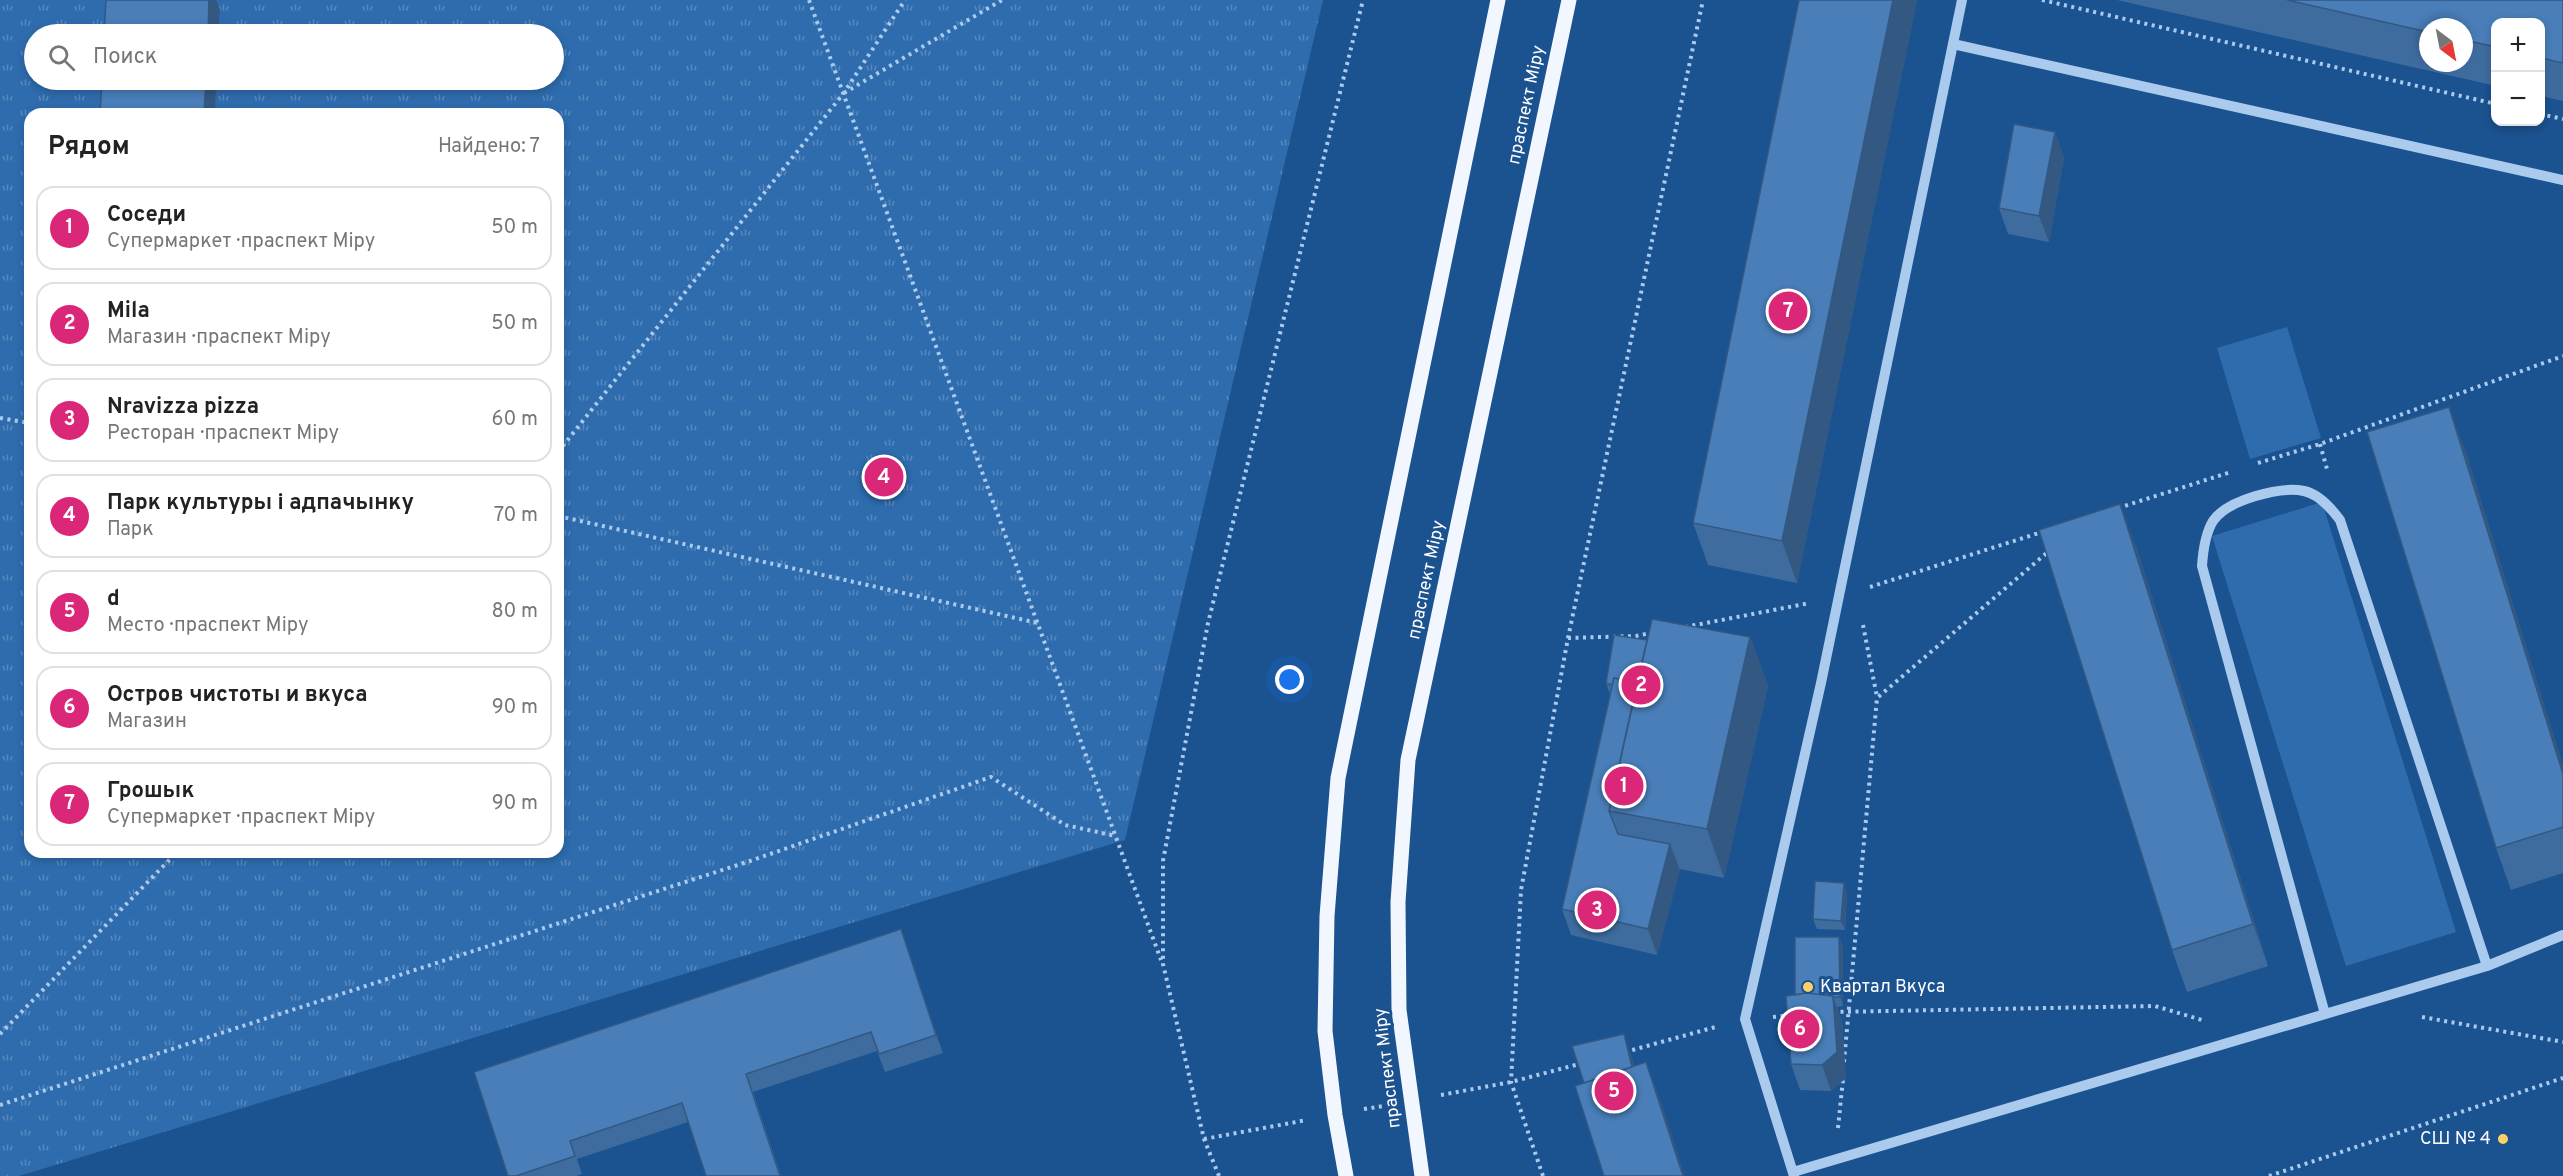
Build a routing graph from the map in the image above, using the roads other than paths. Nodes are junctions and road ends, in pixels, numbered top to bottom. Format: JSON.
{"nodes":[{"id":1,"x":1498,"y":0,"type":"edge"},
{"id":2,"x":1569,"y":0,"type":"edge"},
{"id":3,"x":1962,"y":0,"type":"edge"},
{"id":4,"x":1953,"y":44,"type":"junction"},
{"id":5,"x":2563,"y":180,"type":"edge"},
{"id":6,"x":2563,"y":935,"type":"edge"},
{"id":7,"x":2487,"y":966,"type":"junction"},
{"id":8,"x":2325,"y":1014,"type":"junction"},
{"id":9,"x":1793,"y":1174,"type":"edge"},
{"id":10,"x":1346,"y":1176,"type":"edge"},
{"id":11,"x":1422,"y":1176,"type":"edge"}],
"edges":[{"from":1,"to":10,"type":"main road"},
{"from":2,"to":11,"type":"main road","name":"праспект Міру"},
{"from":3,"to":4,"type":"lane"},
{"from":4,"to":5,"type":"lane"},
{"from":4,"to":9,"type":"lane"},
{"from":6,"to":7,"type":"lane"},
{"from":7,"to":8,"type":"lane"},
{"from":7,"to":8,"type":"lane"},
{"from":8,"to":9,"type":"lane"}]}
